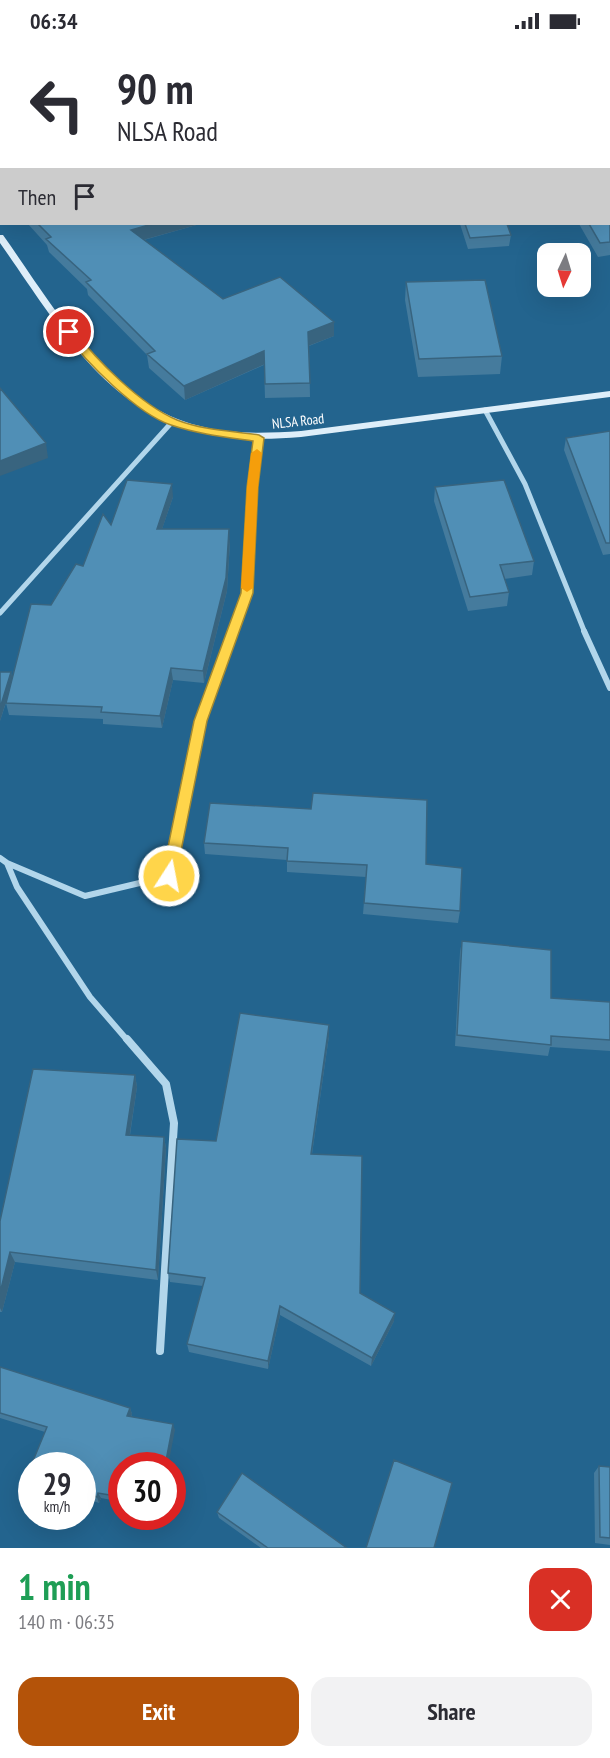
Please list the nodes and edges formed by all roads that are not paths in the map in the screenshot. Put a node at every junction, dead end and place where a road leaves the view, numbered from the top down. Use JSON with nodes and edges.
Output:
{"nodes":[{"id":1,"x":0,"y":237,"type":"edge"},
{"id":2,"x":610,"y":394,"type":"edge"},
{"id":3,"x":485,"y":410,"type":"junction"},
{"id":4,"x":172,"y":422,"type":"junction"},
{"id":5,"x":259,"y":438,"type":"junction"},
{"id":6,"x":0,"y":613,"type":"edge"},
{"id":7,"x":610,"y":688,"type":"edge"},
{"id":8,"x":0,"y":858,"type":"edge"},
{"id":9,"x":7,"y":863,"type":"junction"},
{"id":10,"x":160,"y":1351,"type":"dead end"}],
"edges":[{"from":1,"to":4,"type":"main road","name":"NLSA Road"},
{"from":2,"to":3,"type":"main road","name":"NLSA Road"},
{"from":3,"to":5,"type":"main road","name":"NLSA Road"},
{"from":3,"to":7,"type":"street"},
{"from":4,"to":5,"type":"main road","name":"NLSA Road"},
{"from":4,"to":6,"type":"street"},
{"from":5,"to":9,"type":"street"},
{"from":8,"to":9,"type":"street"},
{"from":9,"to":10,"type":"street"}]}
